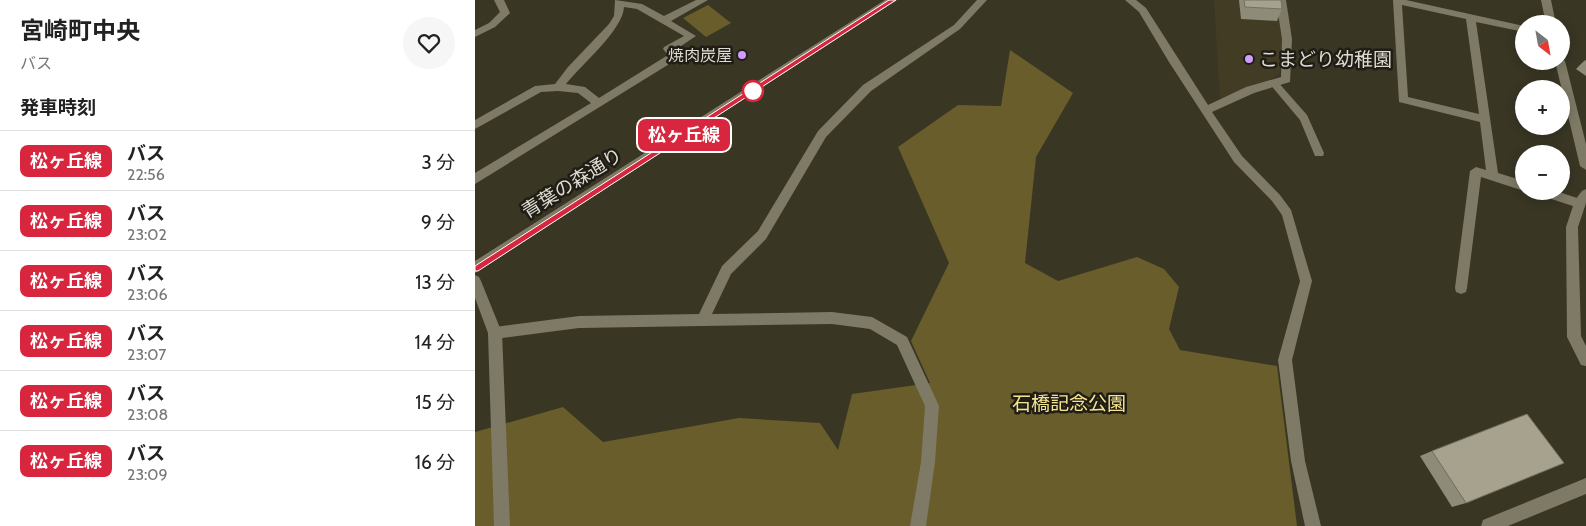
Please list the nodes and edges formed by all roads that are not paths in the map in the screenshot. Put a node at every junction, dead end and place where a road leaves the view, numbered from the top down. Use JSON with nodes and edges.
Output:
{"nodes":[{"id":1,"x":499,"y":0,"type":"edge"},
{"id":2,"x":703,"y":0,"type":"edge"},
{"id":3,"x":892,"y":0,"type":"edge"},
{"id":4,"x":982,"y":0,"type":"edge"},
{"id":5,"x":1130,"y":0,"type":"edge"},
{"id":6,"x":1281,"y":0,"type":"edge"},
{"id":7,"x":1545,"y":0,"type":"edge"},
{"id":8,"x":620,"y":2,"type":"edge"},
{"id":9,"x":1549,"y":15,"type":"edge"},
{"id":10,"x":1471,"y":18,"type":"junction"},
{"id":11,"x":665,"y":20,"type":"junction"},
{"id":12,"x":1515,"y":27,"type":"edge"},
{"id":13,"x":475,"y":34,"type":"edge"},
{"id":14,"x":1562,"y":70,"type":"edge"},
{"id":15,"x":1274,"y":83,"type":"junction"},
{"id":16,"x":559,"y":87,"type":"junction"},
{"id":17,"x":599,"y":103,"type":"junction"},
{"id":18,"x":1206,"y":110,"type":"junction"},
{"id":19,"x":1485,"y":119,"type":"junction"},
{"id":20,"x":475,"y":125,"type":"edge"},
{"id":21,"x":1319,"y":153,"type":"dead end"},
{"id":22,"x":1586,"y":166,"type":"edge"},
{"id":23,"x":1493,"y":177,"type":"junction"},
{"id":24,"x":475,"y":179,"type":"edge"},
{"id":25,"x":1515,"y":183,"type":"edge"},
{"id":26,"x":1570,"y":196,"type":"edge"},
{"id":27,"x":1583,"y":198,"type":"edge"},
{"id":28,"x":475,"y":268,"type":"edge"},
{"id":29,"x":475,"y":281,"type":"edge"},
{"id":30,"x":1461,"y":288,"type":"dead end"},
{"id":31,"x":703,"y":320,"type":"junction"},
{"id":32,"x":495,"y":333,"type":"junction"},
{"id":33,"x":1586,"y":360,"type":"edge"},
{"id":34,"x":1586,"y":486,"type":"edge"},
{"id":35,"x":502,"y":526,"type":"edge"},
{"id":36,"x":918,"y":526,"type":"edge"},
{"id":37,"x":1313,"y":526,"type":"edge"},
{"id":38,"x":1489,"y":526,"type":"edge"}],
"edges":[{"from":1,"to":13,"type":"street"},
{"from":2,"to":11,"type":"street"},
{"from":3,"to":28,"type":"street","name":"青葉の森通り"},
{"from":4,"to":31,"type":"street"},
{"from":5,"to":18,"type":"street"},
{"from":6,"to":15,"type":"street"},
{"from":7,"to":9,"type":"street"},
{"from":8,"to":11,"type":"street"},
{"from":8,"to":16,"type":"street"},
{"from":10,"to":12,"type":"street"},
{"from":10,"to":19,"type":"street"},
{"from":10,"to":19,"type":"street"},
{"from":11,"to":17,"type":"street"},
{"from":14,"to":22,"type":"street"},
{"from":15,"to":18,"type":"street"},
{"from":15,"to":21,"type":"lane"},
{"from":16,"to":17,"type":"street"},
{"from":16,"to":20,"type":"street"},
{"from":17,"to":24,"type":"street"},
{"from":18,"to":37,"type":"street"},
{"from":19,"to":23,"type":"street"},
{"from":23,"to":25,"type":"street"},
{"from":23,"to":30,"type":"street"},
{"from":26,"to":27,"type":"street"},
{"from":27,"to":33,"type":"street"},
{"from":29,"to":32,"type":"street"},
{"from":31,"to":32,"type":"street"},
{"from":31,"to":36,"type":"street"},
{"from":32,"to":35,"type":"street"},
{"from":34,"to":38,"type":"street"}]}
